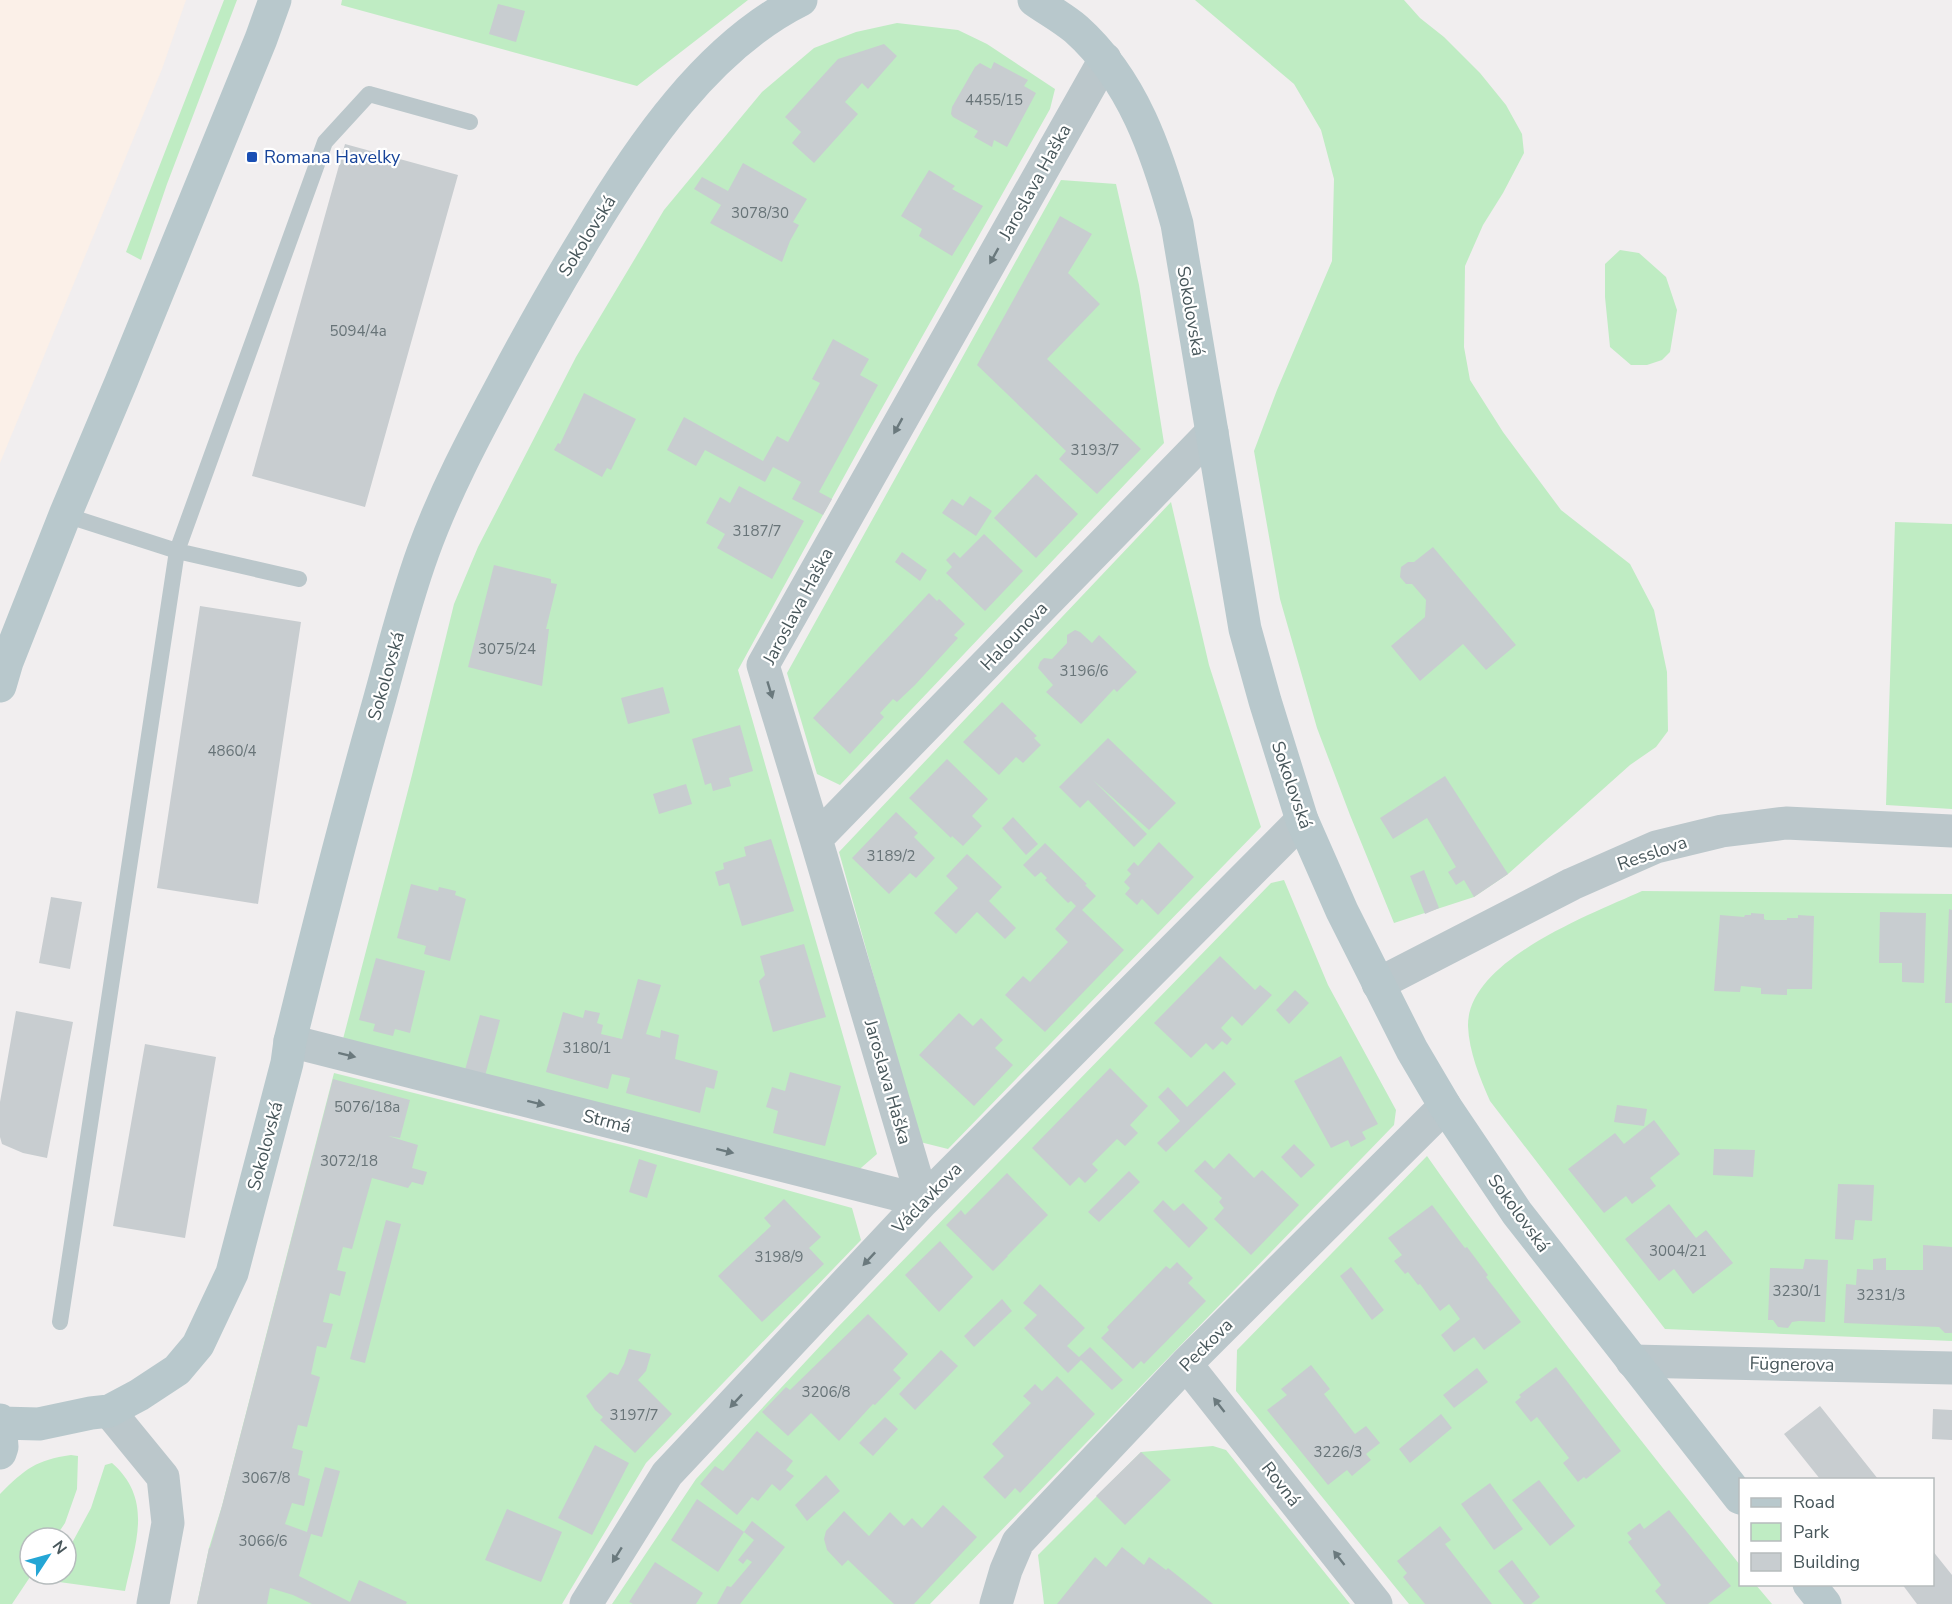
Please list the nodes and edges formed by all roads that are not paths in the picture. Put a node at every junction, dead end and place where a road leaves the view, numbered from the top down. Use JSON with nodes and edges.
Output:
{"nodes":[{"id":1,"x":275,"y":0,"type":"edge"},
{"id":2,"x":801,"y":0,"type":"edge"},
{"id":3,"x":1034,"y":0,"type":"edge"},
{"id":4,"x":1105,"y":59,"type":"junction"},
{"id":5,"x":470,"y":122,"type":"dead end"},
{"id":6,"x":1212,"y":432,"type":"junction"},
{"id":7,"x":65,"y":515,"type":"junction"},
{"id":8,"x":177,"y":551,"type":"junction"},
{"id":9,"x":299,"y":579,"type":"dead end"},
{"id":10,"x":0,"y":687,"type":"edge"},
{"id":11,"x":1302,"y":820,"type":"junction"},
{"id":12,"x":1952,"y":831,"type":"edge"},
{"id":13,"x":816,"y":840,"type":"junction"},
{"id":14,"x":1378,"y":984,"type":"junction"},
{"id":15,"x":290,"y":1041,"type":"junction"},
{"id":16,"x":1444,"y":1106,"type":"junction"},
{"id":17,"x":923,"y":1201,"type":"junction"},
{"id":18,"x":60,"y":1322,"type":"dead end"},
{"id":19,"x":1632,"y":1361,"type":"junction"},
{"id":20,"x":1186,"y":1364,"type":"junction"},
{"id":21,"x":1952,"y":1368,"type":"edge"},
{"id":22,"x":109,"y":1411,"type":"junction"},
{"id":23,"x":0,"y":1432,"type":"edge"},
{"id":24,"x":1739,"y":1497,"type":"edge"},
{"id":25,"x":1811,"y":1586,"type":"edge"},
{"id":26,"x":153,"y":1604,"type":"edge"},
{"id":27,"x":586,"y":1604,"type":"edge"},
{"id":28,"x":996,"y":1604,"type":"edge"},
{"id":29,"x":1376,"y":1604,"type":"edge"},
{"id":30,"x":1825,"y":1604,"type":"edge"}],
"edges":[{"from":1,"to":7,"type":"street"},
{"from":2,"to":15,"type":"street","name":"Sokolovská"},
{"from":3,"to":4,"type":"street","name":"Sokolovská"},
{"from":4,"to":6,"type":"street","name":"Sokolovská"},
{"from":4,"to":13,"type":"street","name":"Jaroslava Haška","one_way":true},
{"from":5,"to":8,"type":"lane"},
{"from":6,"to":11,"type":"street","name":"Sokolovská"},
{"from":6,"to":13,"type":"street","name":"Halounova"},
{"from":7,"to":8,"type":"lane"},
{"from":7,"to":10,"type":"street"},
{"from":8,"to":9,"type":"lane"},
{"from":8,"to":18,"type":"lane"},
{"from":11,"to":14,"type":"street","name":"Sokolovská"},
{"from":11,"to":17,"type":"street","name":"Václavkova"},
{"from":12,"to":14,"type":"street","name":"Resslova"},
{"from":13,"to":17,"type":"street","name":"Jaroslava Haška"},
{"from":14,"to":16,"type":"street","name":"Sokolovská"},
{"from":15,"to":17,"type":"street","name":"Strmá","one_way":true},
{"from":15,"to":22,"type":"street","name":"Sokolovská"},
{"from":16,"to":19,"type":"street","name":"Sokolovská"},
{"from":16,"to":20,"type":"street","name":"Peckova"},
{"from":17,"to":27,"type":"street","name":"Václavkova","one_way":true},
{"from":19,"to":21,"type":"street","name":"Fügnerova"},
{"from":19,"to":24,"type":"street","name":"Sokolovská"},
{"from":20,"to":28,"type":"street","name":"Peckova"},
{"from":29,"to":20,"type":"street","name":"Rovná","one_way":true},
{"from":22,"to":23,"type":"street","name":"Sokolovská"},
{"from":22,"to":26,"type":"street"},
{"from":25,"to":30,"type":"street"}]}
